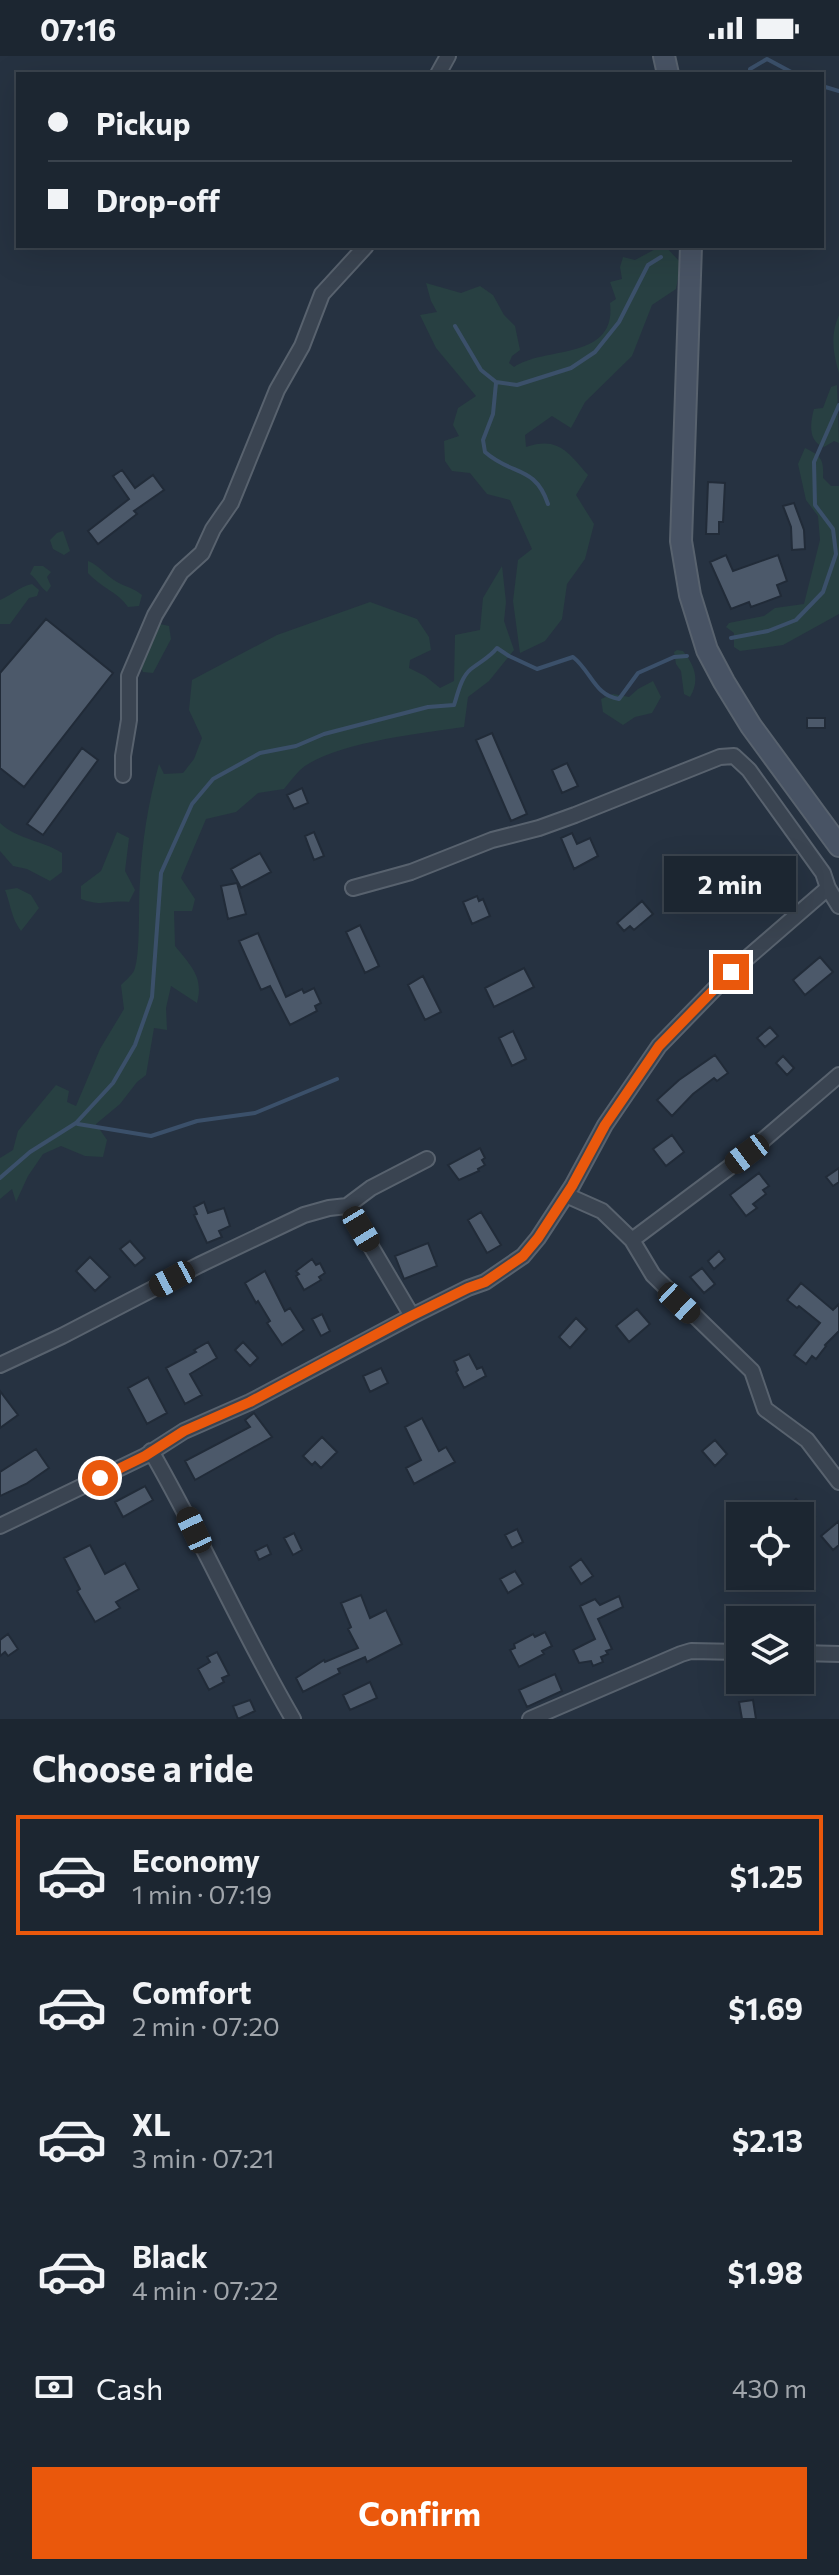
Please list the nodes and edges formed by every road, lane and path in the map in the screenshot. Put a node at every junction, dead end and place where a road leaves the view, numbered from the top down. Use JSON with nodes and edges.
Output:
{"nodes":[{"id":1,"x":364,"y":248,"type":"edge"},
{"id":2,"x":691,"y":248,"type":"edge"},
{"id":3,"x":123,"y":775,"type":"dead end"},
{"id":4,"x":805,"y":802,"type":"junction"},
{"id":5,"x":783,"y":816,"type":"junction"},
{"id":6,"x":839,"y":846,"type":"edge"},
{"id":7,"x":353,"y":888,"type":"dead end"},
{"id":8,"x":828,"y":888,"type":"junction"},
{"id":9,"x":839,"y":906,"type":"edge"},
{"id":10,"x":839,"y":1075,"type":"edge"},
{"id":11,"x":427,"y":1159,"type":"dead end"},
{"id":12,"x":566,"y":1195,"type":"junction"},
{"id":13,"x":347,"y":1206,"type":"junction"},
{"id":14,"x":632,"y":1240,"type":"junction"},
{"id":15,"x":412,"y":1316,"type":"junction"},
{"id":16,"x":0,"y":1365,"type":"edge"},
{"id":17,"x":151,"y":1451,"type":"junction"},
{"id":18,"x":839,"y":1482,"type":"edge"},
{"id":19,"x":0,"y":1526,"type":"edge"},
{"id":20,"x":726,"y":1652,"type":"edge"},
{"id":21,"x":814,"y":1653,"type":"edge"},
{"id":22,"x":839,"y":1654,"type":"edge"},
{"id":23,"x":293,"y":1719,"type":"edge"},
{"id":24,"x":530,"y":1719,"type":"edge"}],
"edges":[{"from":1,"to":3,"type":"street"},
{"from":2,"to":4,"type":"main road"},
{"from":4,"to":5,"type":"street"},
{"from":4,"to":6,"type":"main road"},
{"from":5,"to":7,"type":"street"},
{"from":5,"to":8,"type":"street"},
{"from":8,"to":9,"type":"street"},
{"from":8,"to":12,"type":"street"},
{"from":10,"to":14,"type":"street"},
{"from":11,"to":13,"type":"street"},
{"from":12,"to":14,"type":"street"},
{"from":12,"to":15,"type":"street"},
{"from":13,"to":15,"type":"street"},
{"from":13,"to":16,"type":"street"},
{"from":14,"to":18,"type":"street"},
{"from":15,"to":17,"type":"street"},
{"from":17,"to":19,"type":"street"},
{"from":17,"to":23,"type":"street"},
{"from":20,"to":24,"type":"street"},
{"from":21,"to":22,"type":"street"}]}
